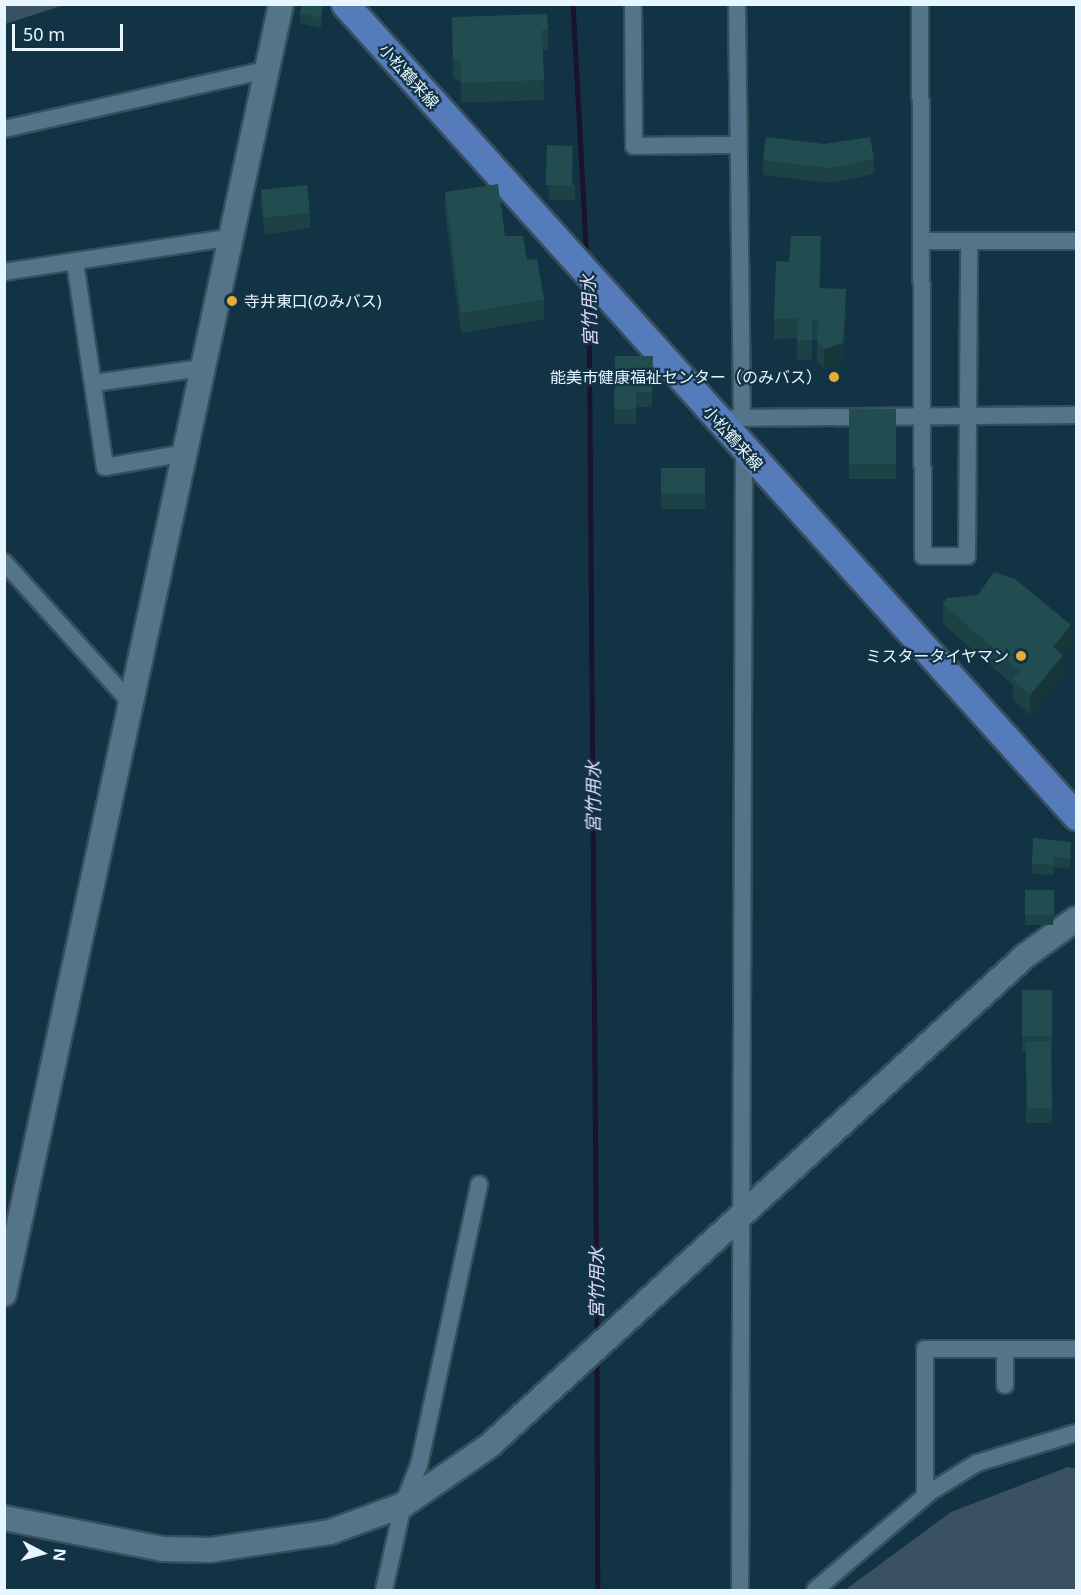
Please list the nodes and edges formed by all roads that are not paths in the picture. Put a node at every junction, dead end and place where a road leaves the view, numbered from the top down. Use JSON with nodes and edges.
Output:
{"nodes":[{"id":1,"x":281,"y":4,"type":"edge"},
{"id":2,"x":345,"y":4,"type":"edge"},
{"id":3,"x":633,"y":4,"type":"edge"},
{"id":4,"x":737,"y":4,"type":"edge"},
{"id":5,"x":920,"y":4,"type":"edge"},
{"id":6,"x":266,"y":70,"type":"junction"},
{"id":7,"x":4,"y":129,"type":"edge"},
{"id":8,"x":737,"y":145,"type":"junction"},
{"id":9,"x":232,"y":237,"type":"junction"},
{"id":10,"x":921,"y":241,"type":"junction"},
{"id":11,"x":969,"y":241,"type":"junction"},
{"id":12,"x":1077,"y":241,"type":"edge"},
{"id":13,"x":75,"y":262,"type":"junction"},
{"id":14,"x":4,"y":272,"type":"edge"},
{"id":15,"x":202,"y":369,"type":"junction"},
{"id":16,"x":94,"y":384,"type":"junction"},
{"id":17,"x":969,"y":413,"type":"junction"},
{"id":18,"x":924,"y":414,"type":"junction"},
{"id":19,"x":1077,"y":415,"type":"edge"},
{"id":20,"x":731,"y":419,"type":"junction"},
{"id":21,"x":744,"y":451,"type":"junction"},
{"id":22,"x":185,"y":453,"type":"junction"},
{"id":23,"x":4,"y":561,"type":"edge"},
{"id":24,"x":132,"y":704,"type":"junction"},
{"id":25,"x":1077,"y":816,"type":"edge"},
{"id":26,"x":1077,"y":919,"type":"edge"},
{"id":27,"x":479,"y":1184,"type":"dead end"},
{"id":28,"x":741,"y":1216,"type":"junction"},
{"id":29,"x":4,"y":1294,"type":"edge"},
{"id":30,"x":1005,"y":1349,"type":"junction"},
{"id":31,"x":1077,"y":1349,"type":"edge"},
{"id":32,"x":1005,"y":1385,"type":"dead end"},
{"id":33,"x":1077,"y":1433,"type":"edge"},
{"id":34,"x":925,"y":1496,"type":"junction"},
{"id":35,"x":403,"y":1505,"type":"junction"},
{"id":36,"x":4,"y":1518,"type":"edge"},
{"id":37,"x":384,"y":1590,"type":"edge"},
{"id":38,"x":740,"y":1590,"type":"edge"},
{"id":39,"x":815,"y":1590,"type":"edge"}],
"edges":[{"from":1,"to":6,"type":"main road"},
{"from":2,"to":20,"type":"main road","name":"小松鶴来線"},
{"from":3,"to":8,"type":"street"},
{"from":4,"to":8,"type":"street"},
{"from":5,"to":10,"type":"street"},
{"from":6,"to":7,"type":"street"},
{"from":6,"to":9,"type":"main road"},
{"from":8,"to":20,"type":"street"},
{"from":9,"to":13,"type":"street"},
{"from":9,"to":15,"type":"main road"},
{"from":10,"to":11,"type":"street"},
{"from":10,"to":18,"type":"street"},
{"from":11,"to":12,"type":"street"},
{"from":11,"to":17,"type":"street"},
{"from":13,"to":14,"type":"street"},
{"from":13,"to":16,"type":"street"},
{"from":15,"to":16,"type":"street"},
{"from":15,"to":22,"type":"main road"},
{"from":16,"to":22,"type":"street"},
{"from":17,"to":18,"type":"street"},
{"from":17,"to":18,"type":"street"},
{"from":17,"to":19,"type":"street"},
{"from":18,"to":20,"type":"street"},
{"from":20,"to":21,"type":"main road","name":"小松鶴来線"},
{"from":21,"to":25,"type":"main road","name":"小松鶴来線"},
{"from":21,"to":28,"type":"street"},
{"from":22,"to":24,"type":"main road"},
{"from":23,"to":24,"type":"street"},
{"from":24,"to":29,"type":"main road"},
{"from":26,"to":28,"type":"main road"},
{"from":27,"to":35,"type":"street"},
{"from":28,"to":35,"type":"main road"},
{"from":28,"to":38,"type":"street"},
{"from":30,"to":31,"type":"street"},
{"from":30,"to":32,"type":"street"},
{"from":30,"to":34,"type":"street"},
{"from":33,"to":34,"type":"street"},
{"from":34,"to":39,"type":"street"},
{"from":35,"to":36,"type":"main road"},
{"from":35,"to":37,"type":"street"}]}
